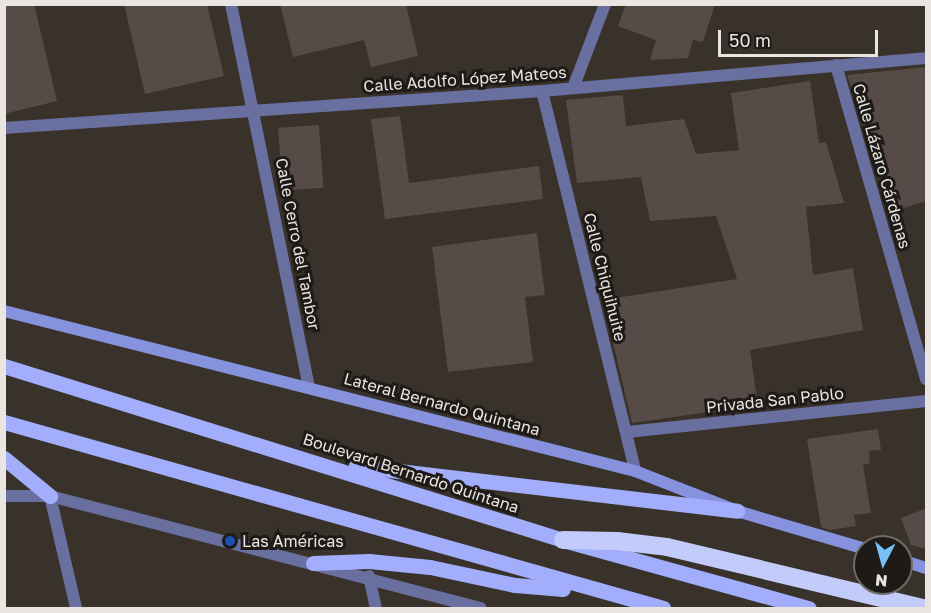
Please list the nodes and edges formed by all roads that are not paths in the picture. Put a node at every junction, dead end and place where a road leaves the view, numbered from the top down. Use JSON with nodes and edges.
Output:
{"nodes":[{"id":1,"x":231,"y":4,"type":"edge"},
{"id":2,"x":604,"y":4,"type":"edge"},
{"id":3,"x":927,"y":58,"type":"edge"},
{"id":4,"x":836,"y":65,"type":"junction"},
{"id":5,"x":573,"y":88,"type":"junction"},
{"id":6,"x":542,"y":91,"type":"junction"},
{"id":7,"x":255,"y":109,"type":"junction"},
{"id":8,"x":4,"y":128,"type":"edge"},
{"id":9,"x":4,"y":311,"type":"edge"},
{"id":10,"x":4,"y":366,"type":"edge"},
{"id":11,"x":927,"y":379,"type":"edge"},
{"id":12,"x":309,"y":386,"type":"junction"},
{"id":13,"x":927,"y":401,"type":"edge"},
{"id":14,"x":4,"y":422,"type":"edge"},
{"id":15,"x":627,"y":432,"type":"junction"},
{"id":16,"x":4,"y":458,"type":"edge"},
{"id":17,"x":323,"y":463,"type":"junction"},
{"id":18,"x":635,"y":471,"type":"junction"},
{"id":19,"x":4,"y":496,"type":"edge"},
{"id":20,"x":50,"y":496,"type":"junction"},
{"id":21,"x":737,"y":511,"type":"junction"},
{"id":22,"x":563,"y":540,"type":"junction"},
{"id":23,"x":853,"y":545,"type":"edge"},
{"id":24,"x":313,"y":563,"type":"junction"},
{"id":25,"x":369,"y":576,"type":"junction"},
{"id":26,"x":600,"y":592,"type":"junction"},
{"id":27,"x":76,"y":609,"type":"edge"},
{"id":28,"x":376,"y":609,"type":"edge"},
{"id":29,"x":481,"y":609,"type":"edge"},
{"id":30,"x":663,"y":609,"type":"edge"},
{"id":31,"x":808,"y":609,"type":"edge"},
{"id":32,"x":924,"y":609,"type":"edge"}],
"edges":[{"from":1,"to":7,"type":"street","name":"Calle Cerro del Tambor"},
{"from":2,"to":5,"type":"street"},
{"from":3,"to":4,"type":"street","name":"Calle Adolfo López Mateos"},
{"from":4,"to":5,"type":"street","name":"Calle Adolfo López Mateos"},
{"from":4,"to":11,"type":"street","name":"Calle Lázaro Cárdenas"},
{"from":5,"to":6,"type":"street","name":"Calle Adolfo López Mateos"},
{"from":6,"to":7,"type":"street","name":"Calle Adolfo López Mateos"},
{"from":6,"to":15,"type":"street","name":"Calle Chiquihuite"},
{"from":7,"to":8,"type":"street","name":"Calle Adolfo López Mateos"},
{"from":7,"to":12,"type":"street","name":"Calle Cerro del Tambor"},
{"from":9,"to":12,"type":"street","name":"Lateral Bernardo Quintana"},
{"from":10,"to":17,"type":"main road","name":"Boulevard Bernardo Quintana"},
{"from":12,"to":18,"type":"street","name":"Lateral Bernardo Quintana"},
{"from":13,"to":15,"type":"street","name":"Privada San Pablo"},
{"from":14,"to":26,"type":"main road"},
{"from":15,"to":18,"type":"street","name":"Calle Chiquihuite"},
{"from":16,"to":20,"type":"main road"},
{"from":17,"to":21,"type":"main road"},
{"from":17,"to":22,"type":"main road","name":"Boulevard Bernardo Quintana"},
{"from":18,"to":21,"type":"street","name":"Lateral Bernardo Quintana"},
{"from":19,"to":20,"type":"street"},
{"from":20,"to":24,"type":"street"},
{"from":20,"to":27,"type":"street"},
{"from":21,"to":23,"type":"street","name":"Lateral Bernardo Quintana"},
{"from":22,"to":31,"type":"main road","name":"Boulevard Bernardo Quintana"},
{"from":22,"to":32,"type":"highway"},
{"from":24,"to":25,"type":"street"},
{"from":24,"to":26,"type":"main road"},
{"from":25,"to":28,"type":"street"},
{"from":25,"to":29,"type":"street"},
{"from":26,"to":30,"type":"main road"}]}
